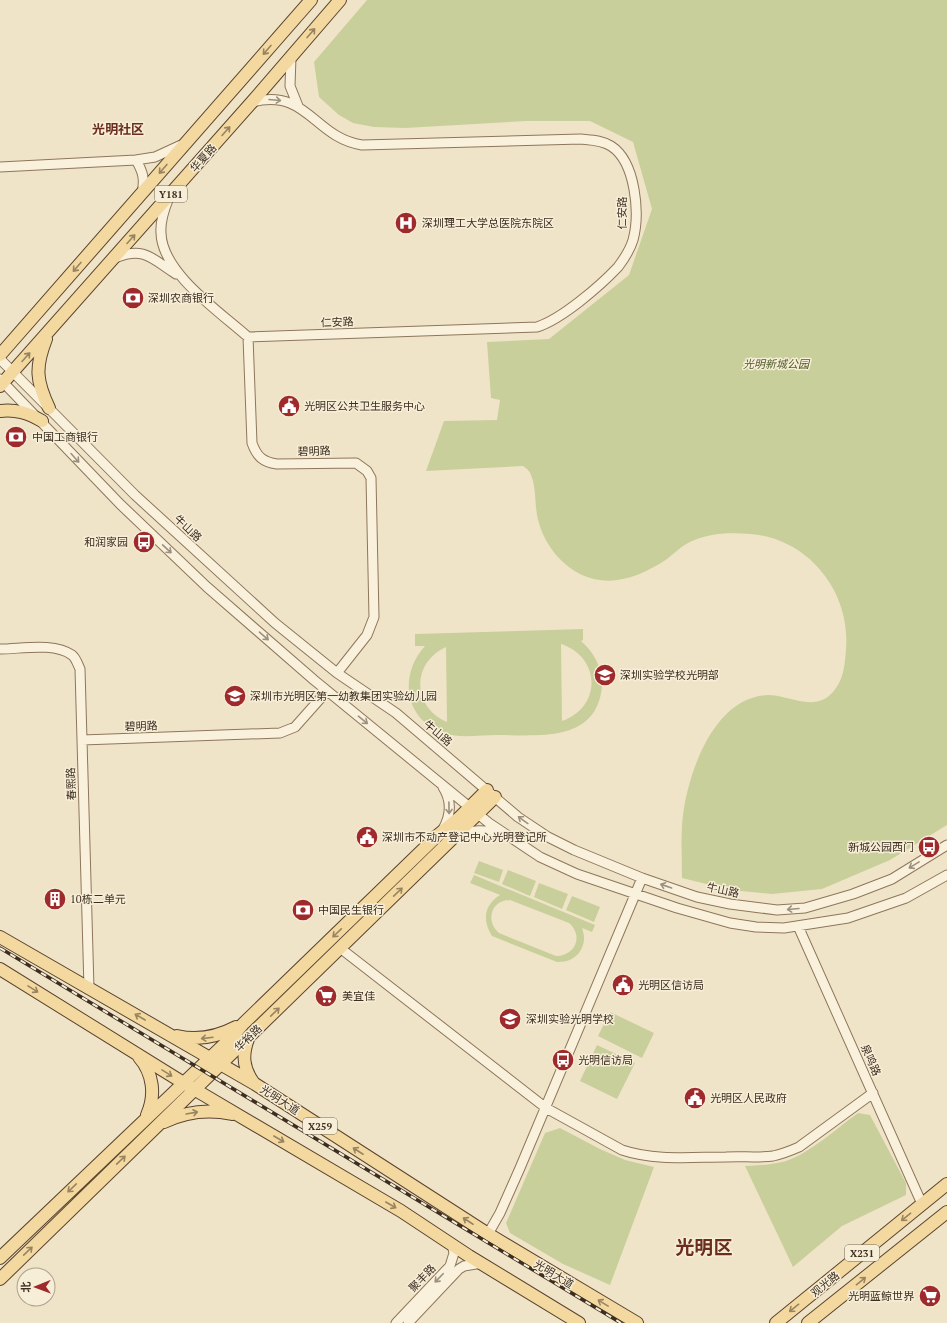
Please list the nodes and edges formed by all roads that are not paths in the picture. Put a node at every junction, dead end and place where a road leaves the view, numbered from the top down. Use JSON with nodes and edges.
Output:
{"nodes":[{"id":1,"x":311,"y":0,"type":"edge"},
{"id":2,"x":340,"y":0,"type":"edge"},
{"id":3,"x":291,"y":57,"type":"junction"},
{"id":4,"x":252,"y":102,"type":"junction"},
{"id":5,"x":298,"y":106,"type":"junction"},
{"id":6,"x":186,"y":143,"type":"junction"},
{"id":7,"x":136,"y":160,"type":"junction"},
{"id":8,"x":0,"y":168,"type":"edge"},
{"id":9,"x":142,"y":194,"type":"junction"},
{"id":10,"x":169,"y":196,"type":"junction"},
{"id":11,"x":113,"y":259,"type":"junction"},
{"id":12,"x":181,"y":277,"type":"junction"},
{"id":13,"x":48,"y":332,"type":"junction"},
{"id":14,"x":248,"y":338,"type":"junction"},
{"id":15,"x":0,"y":356,"type":"edge"},
{"id":16,"x":0,"y":359,"type":"edge"},
{"id":17,"x":13,"y":371,"type":"junction"},
{"id":18,"x":1,"y":382,"type":"edge"},
{"id":19,"x":49,"y":408,"type":"junction"},
{"id":20,"x":0,"y":411,"type":"edge"},
{"id":21,"x":42,"y":421,"type":"junction"},
{"id":22,"x":0,"y":649,"type":"edge"},
{"id":23,"x":337,"y":673,"type":"junction"},
{"id":24,"x":327,"y":690,"type":"junction"},
{"id":25,"x":82,"y":740,"type":"junction"},
{"id":26,"x":437,"y":780,"type":"junction"},
{"id":27,"x":491,"y":794,"type":"junction"},
{"id":28,"x":474,"y":811,"type":"junction"},
{"id":29,"x":437,"y":836,"type":"junction"},
{"id":30,"x":512,"y":840,"type":"junction"},
{"id":31,"x":446,"y":845,"type":"junction"},
{"id":32,"x":947,"y":845,"type":"edge"},
{"id":33,"x":947,"y":875,"type":"edge"},
{"id":34,"x":642,"y":878,"type":"junction"},
{"id":35,"x":635,"y":894,"type":"junction"},
{"id":36,"x":798,"y":926,"type":"junction"},
{"id":37,"x":0,"y":937,"type":"edge"},
{"id":38,"x":340,"y":948,"type":"junction"},
{"id":39,"x":0,"y":968,"type":"edge"},
{"id":40,"x":89,"y":988,"type":"junction"},
{"id":41,"x":243,"y":1024,"type":"junction"},
{"id":42,"x":166,"y":1032,"type":"junction"},
{"id":43,"x":249,"y":1037,"type":"junction"},
{"id":44,"x":132,"y":1051,"type":"junction"},
{"id":45,"x":209,"y":1058,"type":"junction"},
{"id":46,"x":221,"y":1064,"type":"junction"},
{"id":47,"x":182,"y":1082,"type":"junction"},
{"id":48,"x":255,"y":1084,"type":"junction"},
{"id":49,"x":194,"y":1089,"type":"junction"},
{"id":50,"x":873,"y":1094,"type":"junction"},
{"id":51,"x":546,"y":1108,"type":"junction"},
{"id":52,"x":238,"y":1115,"type":"junction"},
{"id":53,"x":145,"y":1118,"type":"junction"},
{"id":54,"x":156,"y":1126,"type":"junction"},
{"id":55,"x":947,"y":1184,"type":"edge"},
{"id":56,"x":922,"y":1204,"type":"junction"},
{"id":57,"x":947,"y":1212,"type":"edge"},
{"id":58,"x":488,"y":1234,"type":"junction"},
{"id":59,"x":452,"y":1244,"type":"junction"},
{"id":60,"x":0,"y":1258,"type":"edge"},
{"id":61,"x":482,"y":1263,"type":"junction"},
{"id":62,"x":0,"y":1279,"type":"edge"},
{"id":63,"x":396,"y":1323,"type":"edge"},
{"id":64,"x":408,"y":1323,"type":"edge"},
{"id":65,"x":579,"y":1323,"type":"edge"},
{"id":66,"x":636,"y":1323,"type":"edge"},
{"id":67,"x":776,"y":1323,"type":"edge"},
{"id":68,"x":808,"y":1323,"type":"edge"}],
"edges":[{"from":1,"to":6,"type":"main road","name":"华夏路","number":"Y181","one_way":true},
{"from":3,"to":2,"type":"main road","name":"华夏路","number":"Y181","one_way":true},
{"from":3,"to":4,"type":"main road","name":"华夏路","number":"Y181"},
{"from":3,"to":5,"type":"street","name":"仁安路"},
{"from":4,"to":5,"type":"street","name":"仁安路","one_way":true},
{"from":10,"to":4,"type":"main road","name":"华夏路","number":"Y181","one_way":true},
{"from":5,"to":14,"type":"street","name":"仁安路"},
{"from":6,"to":7,"type":"street"},
{"from":6,"to":9,"type":"main road","name":"华夏路","number":"Y181","one_way":true},
{"from":7,"to":8,"type":"street"},
{"from":7,"to":9,"type":"street"},
{"from":9,"to":15,"type":"main road","name":"华夏路","number":"Y181","one_way":true},
{"from":11,"to":10,"type":"main road","name":"华夏路","number":"Y181","one_way":true},
{"from":10,"to":12,"type":"street"},
{"from":11,"to":12,"type":"street"},
{"from":11,"to":13,"type":"main road","name":"华夏路","number":"Y181"},
{"from":12,"to":14,"type":"street"},
{"from":17,"to":13,"type":"main road","name":"华夏路","number":"Y181","one_way":true},
{"from":13,"to":19,"type":"main road"},
{"from":14,"to":23,"type":"street","name":"碧明路"},
{"from":16,"to":17,"type":"street","name":"牛山路"},
{"from":17,"to":18,"type":"main road","name":"华夏路","number":"Y181"},
{"from":17,"to":19,"type":"street","name":"牛山路"},
{"from":18,"to":21,"type":"street"},
{"from":19,"to":23,"type":"street","name":"牛山路"},
{"from":20,"to":21,"type":"main road"},
{"from":21,"to":24,"type":"street","one_way":true},
{"from":22,"to":25,"type":"street","name":"春熙路"},
{"from":23,"to":27,"type":"street","name":"牛山路"},
{"from":24,"to":25,"type":"street","name":"碧明路"},
{"from":24,"to":26,"type":"street","one_way":true},
{"from":25,"to":40,"type":"street","name":"春熙路"},
{"from":26,"to":28,"type":"street"},
{"from":26,"to":29,"type":"street","one_way":true},
{"from":27,"to":28,"type":"main road","name":"华裕路"},
{"from":34,"to":27,"type":"street","name":"牛山路","one_way":true},
{"from":28,"to":29,"type":"main road","name":"华裕路"},
{"from":28,"to":30,"type":"street"},
{"from":28,"to":31,"type":"main road","name":"华裕路"},
{"from":29,"to":41,"type":"main road","name":"华裕路","one_way":true},
{"from":30,"to":31,"type":"street"},
{"from":30,"to":35,"type":"street"},
{"from":38,"to":31,"type":"main road","name":"华裕路","one_way":true},
{"from":32,"to":34,"type":"street","name":"牛山路","one_way":true},
{"from":33,"to":36,"type":"street"},
{"from":34,"to":35,"type":"street"},
{"from":35,"to":36,"type":"street"},
{"from":35,"to":51,"type":"street"},
{"from":36,"to":50,"type":"street","name":"泉鸣路"},
{"from":37,"to":40,"type":"main road","name":"光明大道","number":"X259"},
{"from":43,"to":38,"type":"main road","name":"华裕路","one_way":true},
{"from":38,"to":51,"type":"street"},
{"from":39,"to":44,"type":"main road","number":"X259","one_way":true},
{"from":42,"to":40,"type":"main road","name":"光明大道","number":"X259","one_way":true},
{"from":41,"to":42,"type":"main road","one_way":true},
{"from":41,"to":45,"type":"main road","name":"华裕路"},
{"from":42,"to":45,"type":"main road","name":"光明大道","number":"X259"},
{"from":43,"to":46,"type":"main road","name":"华裕路"},
{"from":43,"to":48,"type":"main road"},
{"from":44,"to":47,"type":"main road","number":"X259","one_way":true},
{"from":44,"to":53,"type":"main road"},
{"from":45,"to":46,"type":"main road","name":"光明大道","number":"X259"},
{"from":45,"to":47,"type":"main road","name":"华裕路"},
{"from":46,"to":48,"type":"main road","name":"光明大道","number":"X259"},
{"from":46,"to":49,"type":"main road","name":"华裕路"},
{"from":47,"to":49,"type":"main road","number":"X259"},
{"from":47,"to":53,"type":"main road","name":"华裕路"},
{"from":58,"to":48,"type":"main road","name":"光明大道","number":"X259","one_way":true},
{"from":49,"to":52,"type":"main road","number":"X259"},
{"from":49,"to":54,"type":"main road","name":"华裕路"},
{"from":50,"to":51,"type":"street"},
{"from":50,"to":56,"type":"street","name":"泉鸣路"},
{"from":51,"to":58,"type":"street"},
{"from":54,"to":52,"type":"main road","one_way":true},
{"from":52,"to":59,"type":"main road","number":"X259","one_way":true},
{"from":53,"to":60,"type":"main road","name":"华裕路","one_way":true},
{"from":62,"to":54,"type":"main road","name":"华裕路","one_way":true},
{"from":55,"to":56,"type":"main road","name":"观光路","number":"X231"},
{"from":56,"to":67,"type":"main road","name":"观光路","number":"X231","one_way":true},
{"from":68,"to":57,"type":"main road","name":"观光路","number":"X231","one_way":true},
{"from":66,"to":58,"type":"main road","name":"光明大道","number":"X259","one_way":true},
{"from":59,"to":61,"type":"main road","number":"X259"},
{"from":59,"to":63,"type":"street","name":"聚丰路","one_way":true},
{"from":61,"to":64,"type":"street","name":"聚丰路"},
{"from":61,"to":65,"type":"main road","number":"X259"}]}
